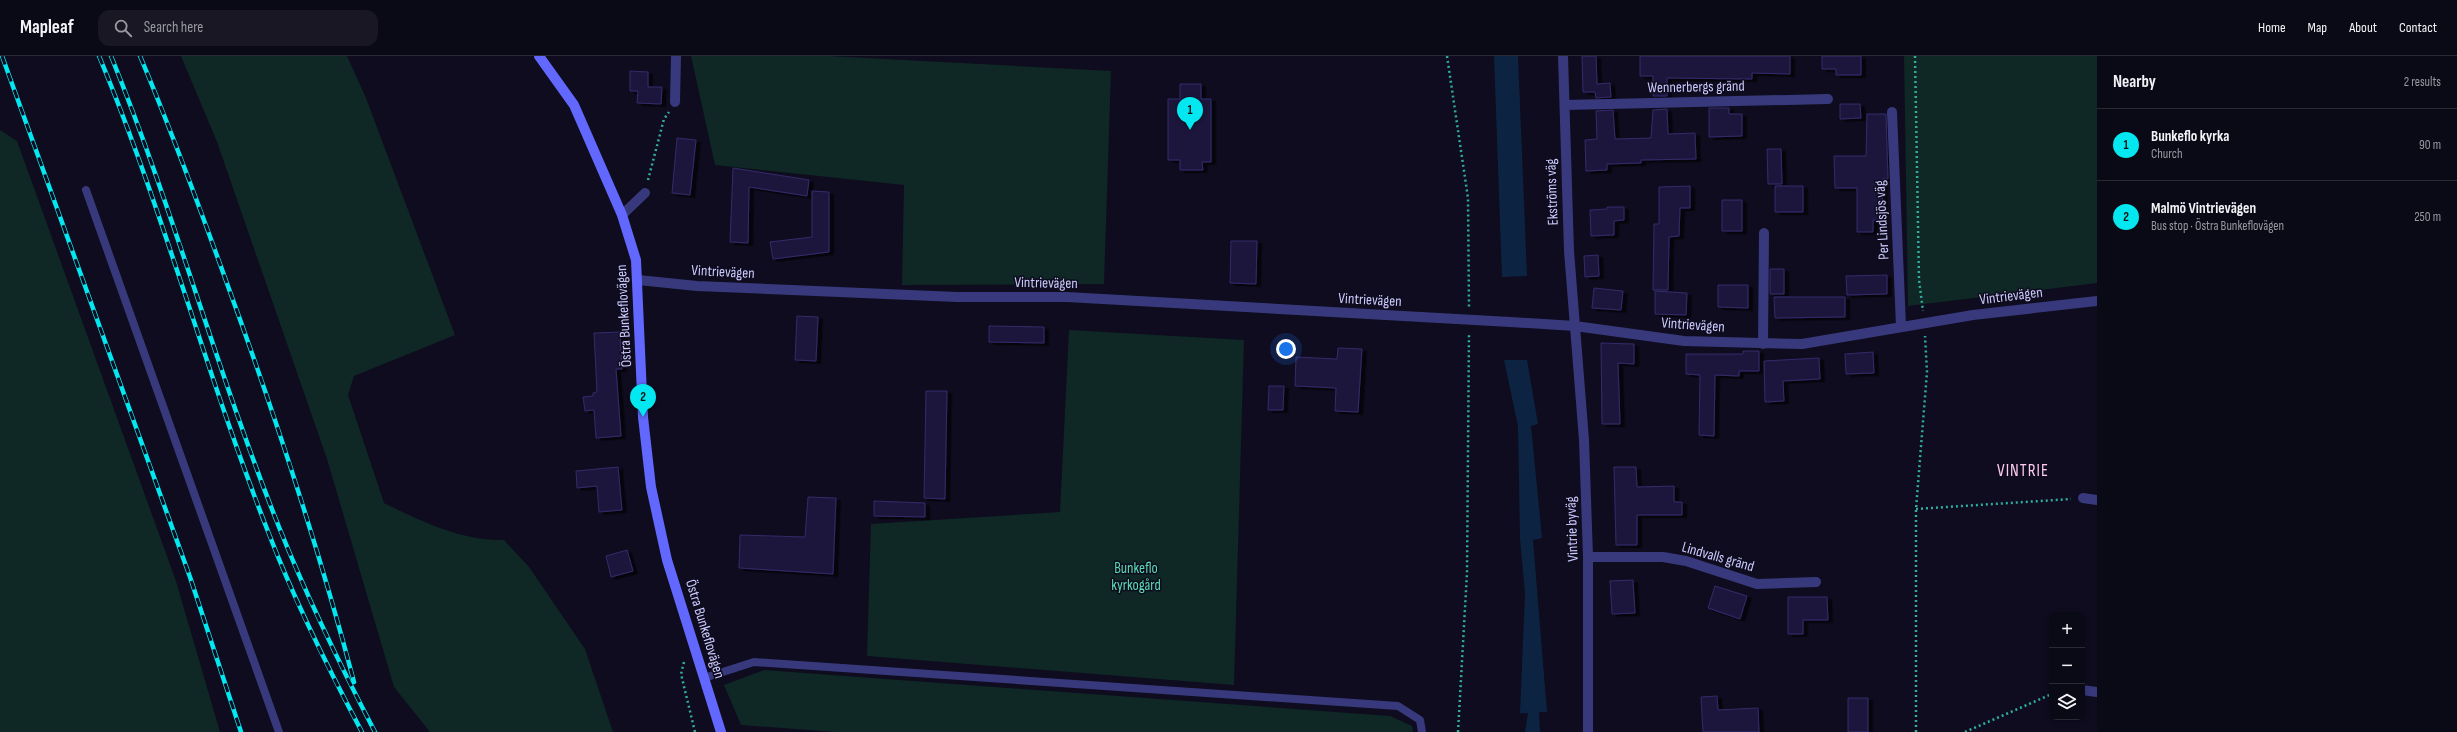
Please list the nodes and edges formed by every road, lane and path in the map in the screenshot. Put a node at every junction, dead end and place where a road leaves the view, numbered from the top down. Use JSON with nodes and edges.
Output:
{"nodes":[{"id":1,"x":538,"y":56,"type":"edge"},
{"id":2,"x":676,"y":56,"type":"edge"},
{"id":3,"x":1447,"y":56,"type":"edge"},
{"id":4,"x":1563,"y":56,"type":"edge"},
{"id":5,"x":1915,"y":56,"type":"edge"},
{"id":6,"x":1828,"y":99,"type":"dead end"},
{"id":7,"x":675,"y":102,"type":"joint"},
{"id":8,"x":1565,"y":105,"type":"junction"},
{"id":9,"x":1892,"y":112,"type":"dead end"},
{"id":10,"x":86,"y":190,"type":"dead end"},
{"id":11,"x":645,"y":193,"type":"joint"},
{"id":12,"x":622,"y":215,"type":"junction"},
{"id":13,"x":1764,"y":234,"type":"dead end"},
{"id":14,"x":638,"y":280,"type":"junction"},
{"id":15,"x":2097,"y":301,"type":"edge"},
{"id":16,"x":1469,"y":320,"type":"junction"},
{"id":17,"x":1925,"y":323,"type":"junction"},
{"id":18,"x":1575,"y":326,"type":"junction"},
{"id":19,"x":1901,"y":326,"type":"junction"},
{"id":20,"x":1763,"y":344,"type":"junction"},
{"id":21,"x":2083,"y":498,"type":"joint"},
{"id":22,"x":2097,"y":500,"type":"edge"},
{"id":23,"x":1916,"y":509,"type":"junction"},
{"id":24,"x":1588,"y":557,"type":"junction"},
{"id":25,"x":1816,"y":582,"type":"dead end"},
{"id":26,"x":696,"y":654,"type":"junction"},
{"id":27,"x":704,"y":678,"type":"junction"},
{"id":28,"x":2085,"y":690,"type":"edge"},
{"id":29,"x":2097,"y":692,"type":"edge"},
{"id":30,"x":2049,"y":695,"type":"edge"},
{"id":31,"x":279,"y":732,"type":"edge"},
{"id":32,"x":695,"y":732,"type":"edge"},
{"id":33,"x":721,"y":732,"type":"edge"},
{"id":34,"x":1422,"y":732,"type":"edge"},
{"id":35,"x":1458,"y":732,"type":"edge"},
{"id":36,"x":1588,"y":732,"type":"edge"},
{"id":37,"x":1916,"y":732,"type":"edge"},
{"id":38,"x":1965,"y":732,"type":"edge"}],
"edges":[{"from":1,"to":12,"type":"street","name":"Östra Bunkeflovägen"},
{"from":2,"to":7,"type":"street"},
{"from":3,"to":16,"type":"path"},
{"from":4,"to":8,"type":"street","name":"Ekströms väg"},
{"from":5,"to":17,"type":"path"},
{"from":6,"to":8,"type":"street","name":"Wennerbergs gränd"},
{"from":7,"to":11,"type":"path"},
{"from":8,"to":18,"type":"street","name":"Ekströms väg"},
{"from":9,"to":19,"type":"street","name":"Per Lindsjös väg"},
{"from":10,"to":31,"type":"lane"},
{"from":11,"to":12,"type":"street"},
{"from":12,"to":14,"type":"street","name":"Östra Bunkeflovägen"},
{"from":13,"to":20,"type":"street"},
{"from":14,"to":16,"type":"street","name":"Vintrievägen"},
{"from":14,"to":26,"type":"street","name":"Östra Bunkeflovägen"},
{"from":15,"to":17,"type":"street","name":"Vintrievägen"},
{"from":16,"to":18,"type":"street","name":"Vintrievägen"},
{"from":16,"to":35,"type":"path"},
{"from":17,"to":19,"type":"street","name":"Vintrievägen"},
{"from":17,"to":23,"type":"path"},
{"from":18,"to":20,"type":"street","name":"Vintrievägen"},
{"from":18,"to":24,"type":"street","name":"Vintrie byväg"},
{"from":19,"to":20,"type":"street","name":"Vintrievägen"},
{"from":21,"to":22,"type":"street"},
{"from":21,"to":23,"type":"path"},
{"from":23,"to":37,"type":"path"},
{"from":24,"to":25,"type":"street","name":"Lindvalls gränd"},
{"from":24,"to":36,"type":"street","name":"Vintrie byväg"},
{"from":26,"to":27,"type":"street","name":"Östra Bunkeflovägen"},
{"from":26,"to":32,"type":"path"},
{"from":27,"to":33,"type":"street","name":"Östra Bunkeflovägen"},
{"from":27,"to":34,"type":"lane"},
{"from":28,"to":29,"type":"street"},
{"from":30,"to":38,"type":"path"}]}
